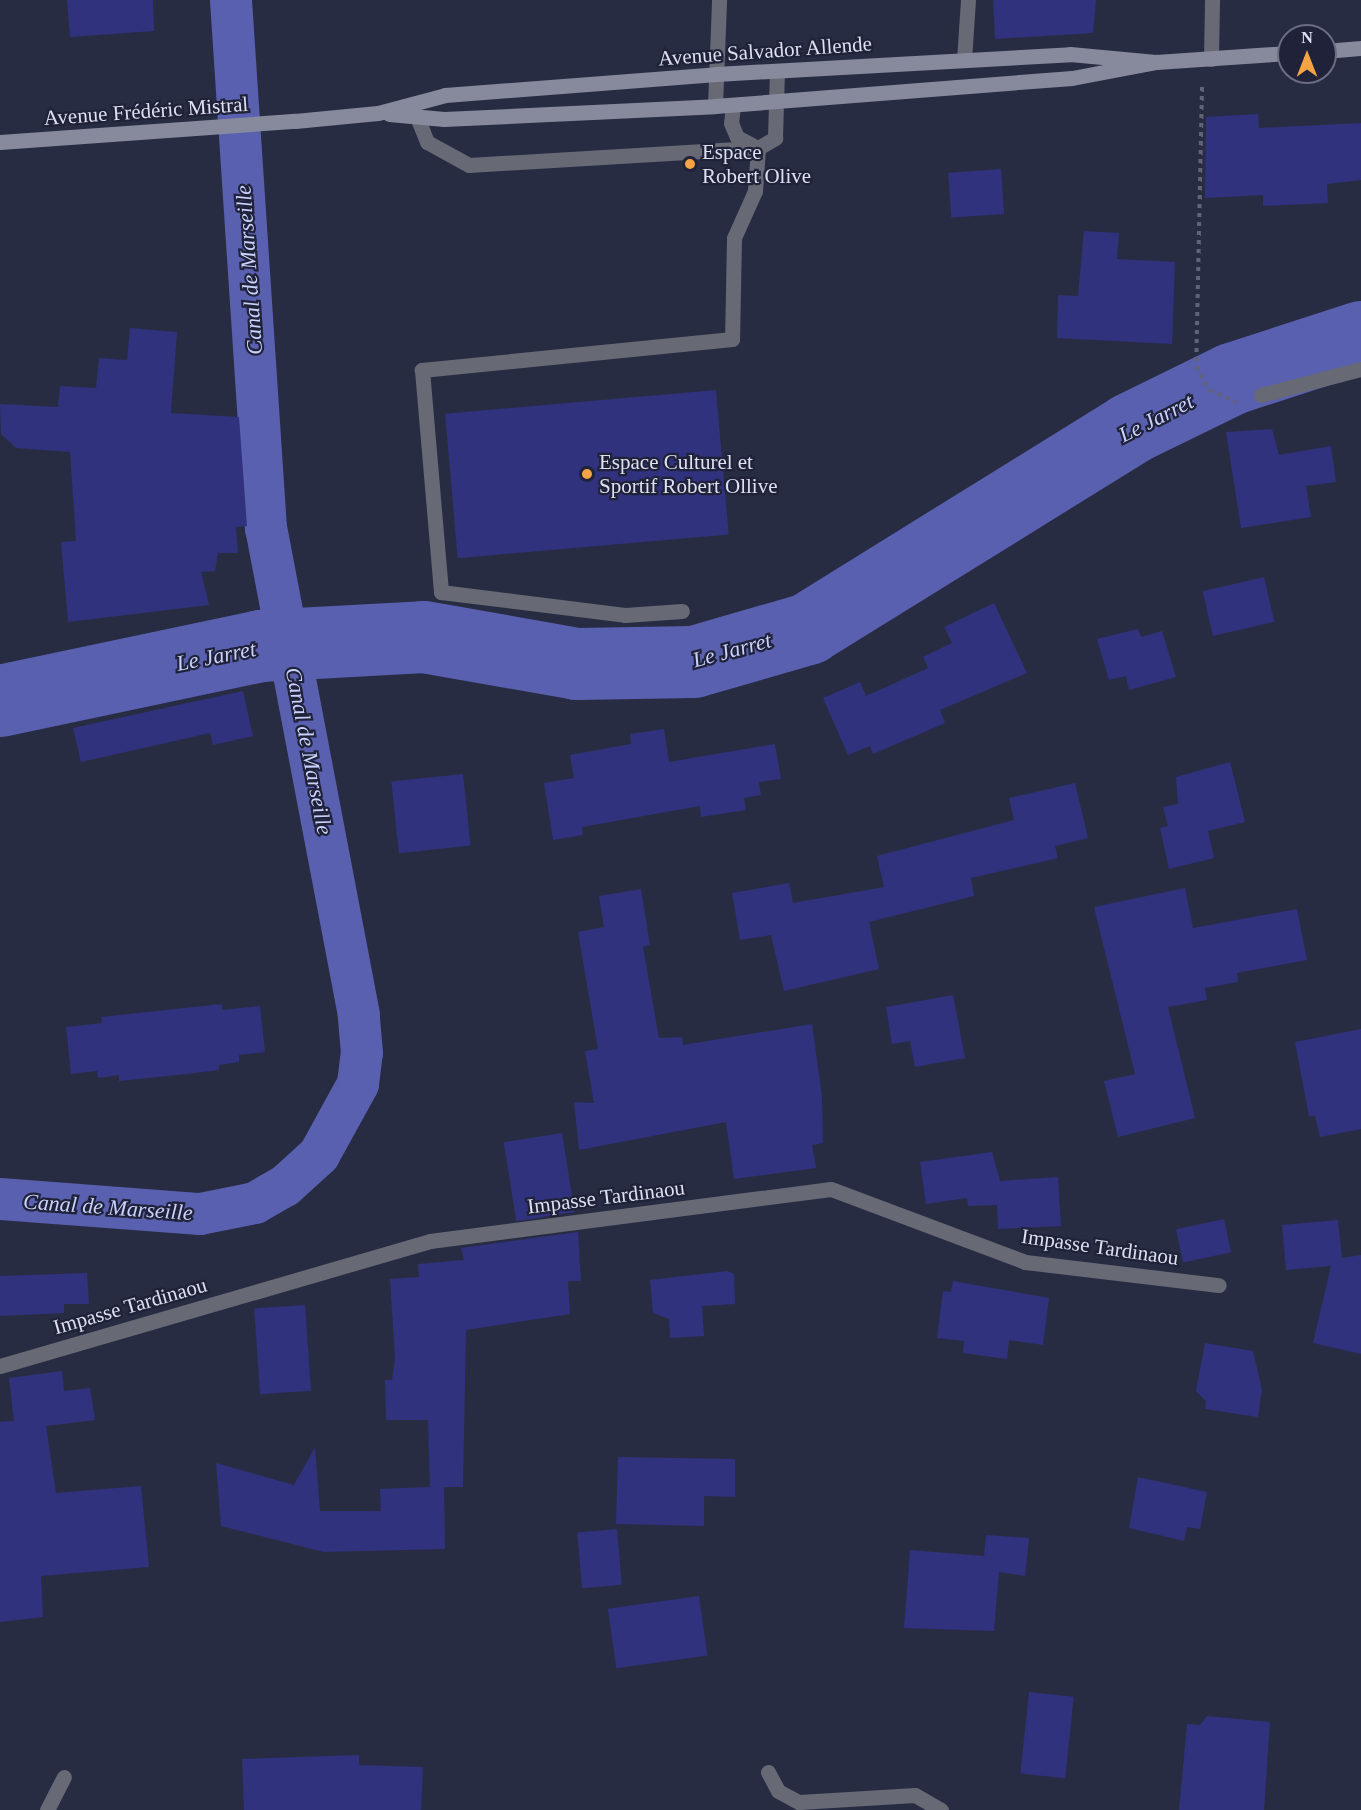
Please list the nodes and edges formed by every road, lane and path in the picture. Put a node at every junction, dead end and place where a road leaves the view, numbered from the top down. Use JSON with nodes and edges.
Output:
{"nodes":[{"id":1,"x":719,"y":0,"type":"edge"},
{"id":2,"x":968,"y":0,"type":"edge"},
{"id":3,"x":1212,"y":0,"type":"edge"},
{"id":4,"x":1361,"y":48,"type":"edge"},
{"id":5,"x":1337,"y":50,"type":"edge"},
{"id":6,"x":1277,"y":54,"type":"edge"},
{"id":7,"x":1206,"y":59,"type":"junction"},
{"id":8,"x":964,"y":60,"type":"junction"},
{"id":9,"x":1156,"y":62,"type":"junction"},
{"id":10,"x":777,"y":71,"type":"junction"},
{"id":11,"x":716,"y":74,"type":"junction"},
{"id":12,"x":778,"y":101,"type":"junction"},
{"id":13,"x":733,"y":105,"type":"junction"},
{"id":14,"x":715,"y":106,"type":"junction"},
{"id":15,"x":378,"y":113,"type":"junction"},
{"id":16,"x":417,"y":117,"type":"junction"},
{"id":17,"x":295,"y":121,"type":"joint"},
{"id":18,"x":0,"y":142,"type":"edge"},
{"id":19,"x":758,"y":148,"type":"junction"},
{"id":20,"x":1361,"y":369,"type":"edge"},
{"id":21,"x":1261,"y":395,"type":"joint"},
{"id":22,"x":682,"y":611,"type":"dead end"},
{"id":23,"x":1219,"y":1285,"type":"dead end"},
{"id":24,"x":0,"y":1366,"type":"edge"},
{"id":25,"x":768,"y":1772,"type":"dead end"},
{"id":26,"x":64,"y":1778,"type":"dead end"},
{"id":27,"x":47,"y":1810,"type":"edge"},
{"id":28,"x":941,"y":1810,"type":"edge"}],
"edges":[{"from":1,"to":11,"type":"street"},
{"from":2,"to":8,"type":"street"},
{"from":3,"to":7,"type":"street"},
{"from":4,"to":5,"type":"main road"},
{"from":6,"to":7,"type":"main road","name":"Avenue Salvador Allende"},
{"from":7,"to":9,"type":"main road","name":"Avenue Salvador Allende"},
{"from":7,"to":21,"type":"path"},
{"from":8,"to":9,"type":"main road","name":"Avenue Salvador Allende"},
{"from":8,"to":10,"type":"main road","name":"Avenue Salvador Allende"},
{"from":9,"to":12,"type":"main road","name":"Avenue Salvador Allende"},
{"from":10,"to":11,"type":"main road","name":"Avenue Salvador Allende"},
{"from":10,"to":12,"type":"street"},
{"from":11,"to":14,"type":"street"},
{"from":11,"to":15,"type":"main road","name":"Avenue Salvador Allende"},
{"from":12,"to":13,"type":"main road","name":"Avenue Salvador Allende"},
{"from":12,"to":19,"type":"street"},
{"from":13,"to":14,"type":"main road","name":"Avenue Salvador Allende"},
{"from":13,"to":19,"type":"street"},
{"from":14,"to":16,"type":"main road","name":"Avenue Salvador Allende"},
{"from":15,"to":16,"type":"main road","name":"Avenue Salvador Allende"},
{"from":15,"to":17,"type":"main road","name":"Avenue Salvador Allende"},
{"from":16,"to":19,"type":"street"},
{"from":17,"to":18,"type":"main road","name":"Avenue Frédéric Mistral"},
{"from":19,"to":22,"type":"street"},
{"from":20,"to":21,"type":"street"},
{"from":23,"to":24,"type":"street","name":"Impasse Tardinaou"},
{"from":25,"to":28,"type":"street"},
{"from":26,"to":27,"type":"street"}]}
